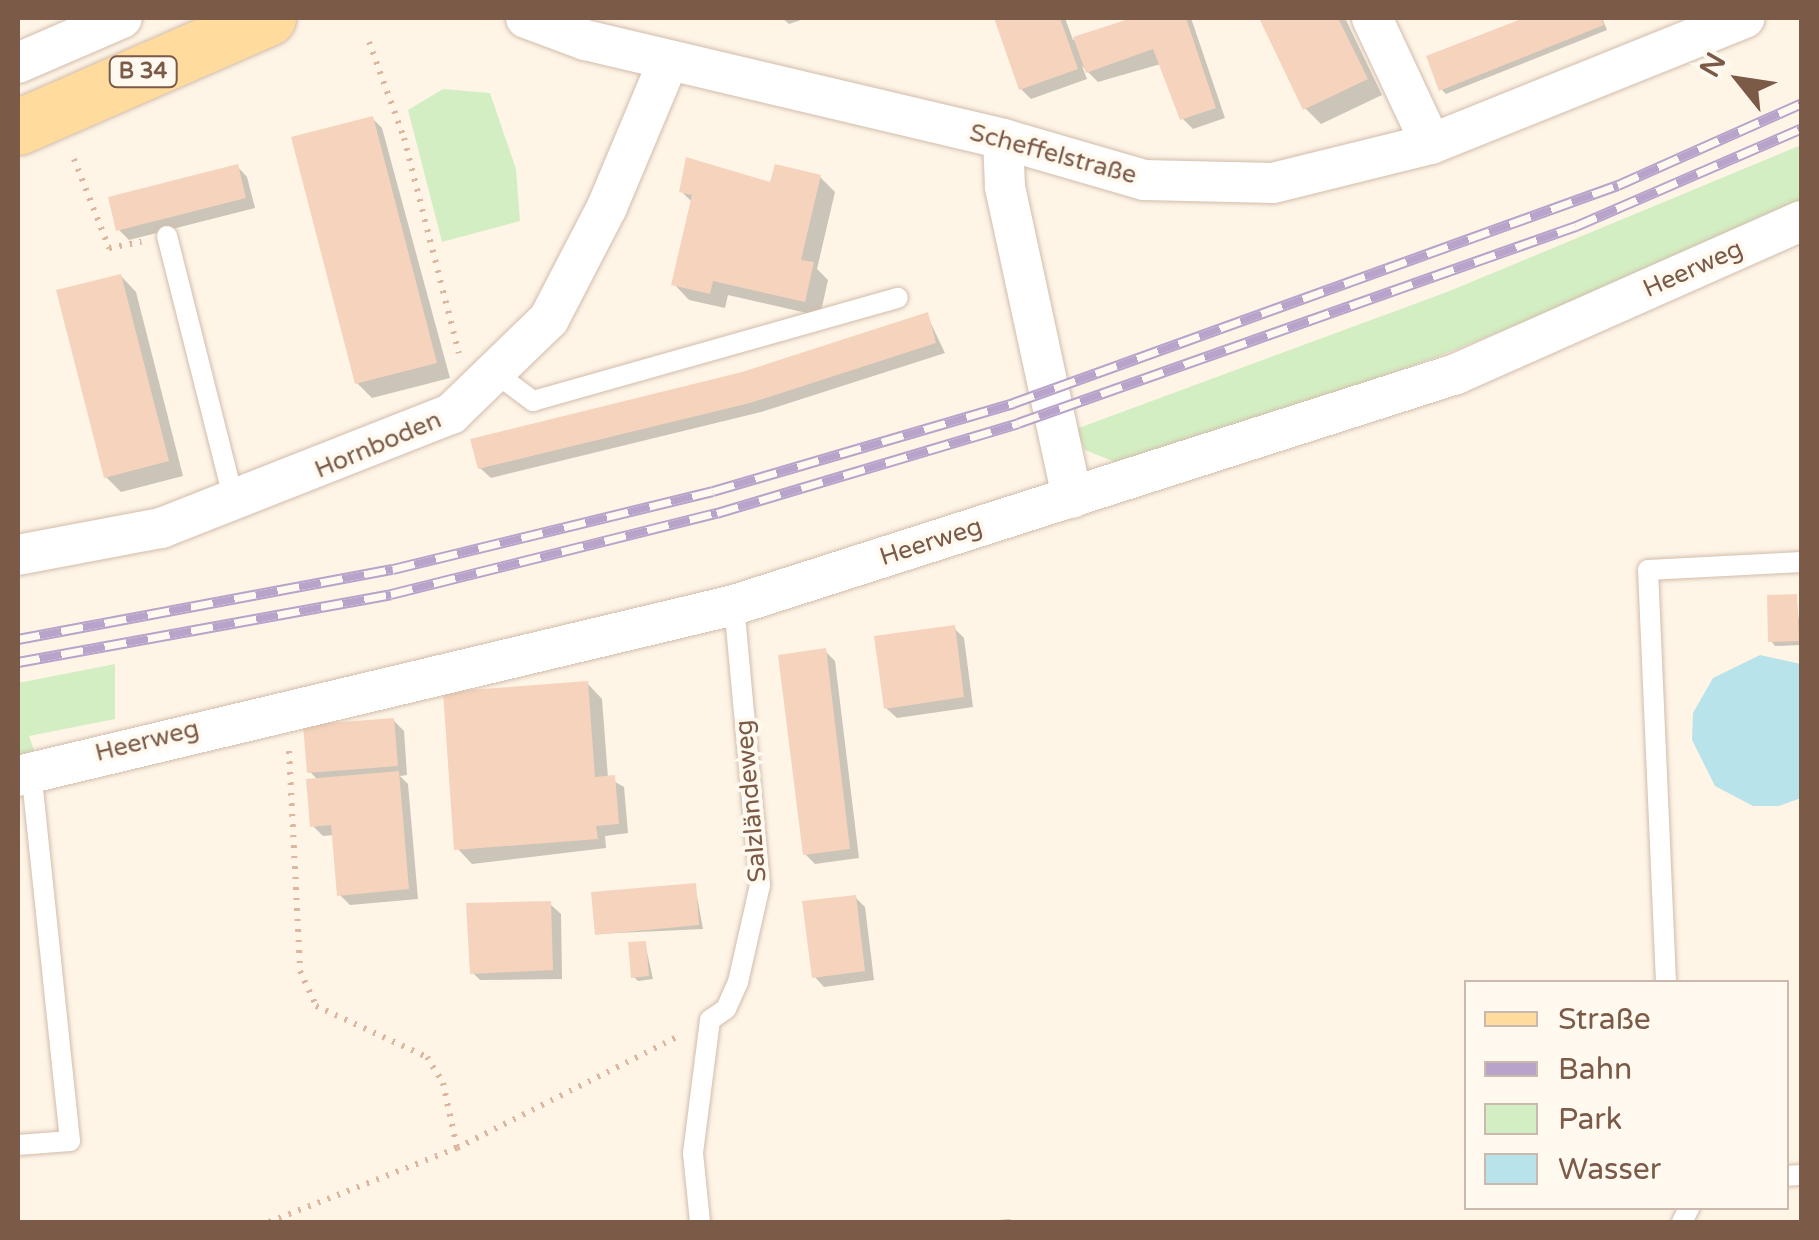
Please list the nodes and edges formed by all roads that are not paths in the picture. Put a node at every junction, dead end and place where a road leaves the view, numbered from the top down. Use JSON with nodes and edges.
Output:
{"nodes":[{"id":1,"x":122,"y":18,"type":"edge"},
{"id":2,"x":268,"y":18,"type":"edge"},
{"id":3,"x":526,"y":18,"type":"edge"},
{"id":4,"x":1372,"y":18,"type":"edge"},
{"id":5,"x":1742,"y":18,"type":"edge"},
{"id":6,"x":668,"y":62,"type":"junction"},
{"id":7,"x":18,"y":63,"type":"edge"},
{"id":8,"x":18,"y":127,"type":"edge"},
{"id":9,"x":1003,"y":139,"type":"junction"},
{"id":10,"x":1431,"y":144,"type":"junction"},
{"id":11,"x":1802,"y":222,"type":"edge"},
{"id":12,"x":167,"y":236,"type":"road end"},
{"id":13,"x":898,"y":298,"type":"dead end"},
{"id":14,"x":486,"y":381,"type":"junction"},
{"id":15,"x":1072,"y":498,"type":"junction"},
{"id":16,"x":234,"y":501,"type":"junction"},
{"id":17,"x":18,"y":555,"type":"edge"},
{"id":18,"x":1802,"y":562,"type":"edge"},
{"id":19,"x":734,"y":604,"type":"junction"},
{"id":20,"x":24,"y":772,"type":"edge"},
{"id":21,"x":1666,"y":980,"type":"edge"},
{"id":22,"x":18,"y":1145,"type":"edge"},
{"id":23,"x":700,"y":1222,"type":"edge"}],
"edges":[{"from":1,"to":7,"type":"street"},
{"from":2,"to":8,"type":"main road","number":"B 34"},
{"from":3,"to":6,"type":"street","name":"Scheffelstraße"},
{"from":4,"to":10,"type":"street"},
{"from":5,"to":10,"type":"street","name":"Scheffelstraße"},
{"from":6,"to":9,"type":"street","name":"Scheffelstraße"},
{"from":6,"to":14,"type":"street","name":"Hornboden"},
{"from":9,"to":10,"type":"street","name":"Scheffelstraße"},
{"from":9,"to":15,"type":"street"},
{"from":11,"to":15,"type":"street","name":"Heerweg"},
{"from":12,"to":16,"type":"lane"},
{"from":13,"to":14,"type":"lane"},
{"from":14,"to":16,"type":"street","name":"Hornboden"},
{"from":15,"to":19,"type":"street","name":"Heerweg"},
{"from":16,"to":17,"type":"street","name":"Hornboden"},
{"from":18,"to":21,"type":"lane"},
{"from":19,"to":20,"type":"street","name":"Heerweg"},
{"from":19,"to":23,"type":"lane","name":"Salzländeweg"},
{"from":20,"to":22,"type":"lane","name":"Heerweg"}]}
